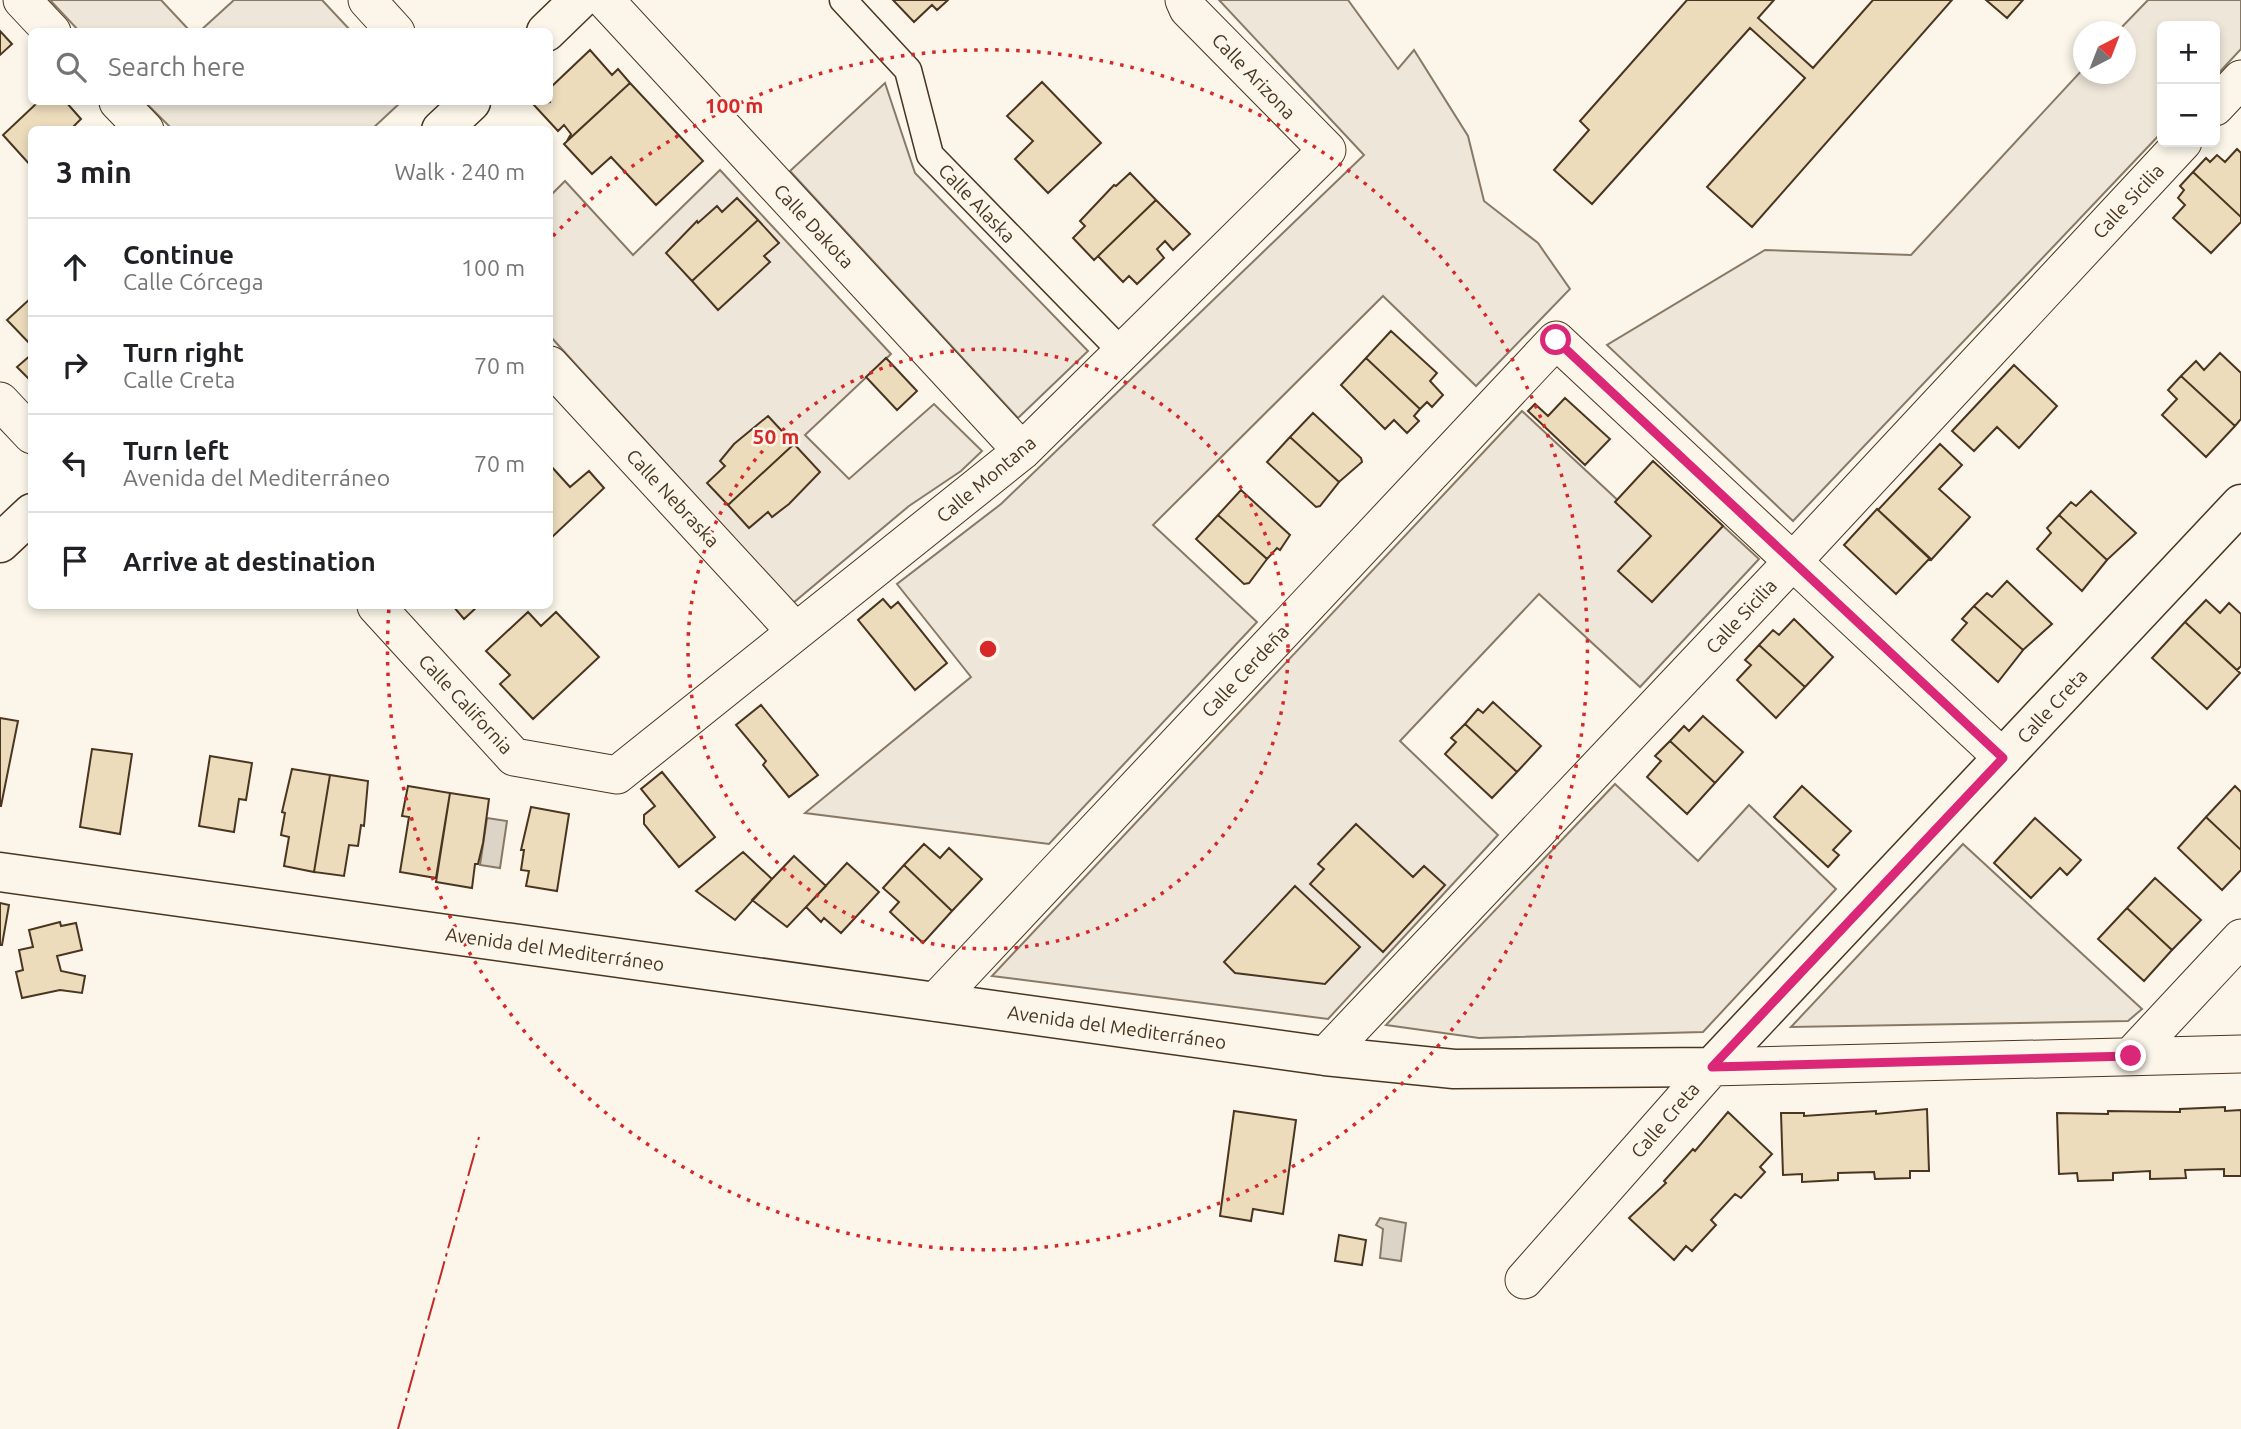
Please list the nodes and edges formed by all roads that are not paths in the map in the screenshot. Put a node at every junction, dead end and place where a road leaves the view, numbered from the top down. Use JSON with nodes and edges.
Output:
{"nodes":[{"id":1,"x":22,"y":0,"type":"edge"},
{"id":2,"x":367,"y":0,"type":"edge"},
{"id":3,"x":579,"y":0,"type":"edge"},
{"id":4,"x":605,"y":0,"type":"edge"},
{"id":5,"x":843,"y":0,"type":"edge"},
{"id":6,"x":1184,"y":0,"type":"edge"},
{"id":7,"x":48,"y":28,"type":"edge"},
{"id":8,"x":392,"y":28,"type":"edge"},
{"id":9,"x":550,"y":28,"type":"edge"},
{"id":10,"x":2241,"y":79,"type":"edge"},
{"id":11,"x":2220,"y":102,"type":"edge"},
{"id":12,"x":121,"y":105,"type":"edge"},
{"id":13,"x":141,"y":126,"type":"edge"},
{"id":14,"x":2178,"y":147,"type":"edge"},
{"id":15,"x":1327,"y":150,"type":"joint"},
{"id":16,"x":1123,"y":353,"type":"junction"},
{"id":17,"x":553,"y":368,"type":"edge"},
{"id":18,"x":0,"y":401,"type":"edge"},
{"id":19,"x":28,"y":431,"type":"edge"},
{"id":20,"x":1022,"y":451,"type":"junction"},
{"id":21,"x":2241,"y":504,"type":"edge"},
{"id":22,"x":28,"y":517,"type":"edge"},
{"id":23,"x":0,"y":542,"type":"edge"},
{"id":24,"x":1793,"y":561,"type":"junction"},
{"id":25,"x":379,"y":609,"type":"edge"},
{"id":26,"x":796,"y":632,"type":"junction"},
{"id":27,"x":2003,"y":758,"type":"junction"},
{"id":28,"x":617,"y":775,"type":"joint"},
{"id":29,"x":0,"y":872,"type":"edge"},
{"id":30,"x":2241,"y":938,"type":"edge"},
{"id":31,"x":935,"y":1002,"type":"junction"},
{"id":32,"x":2241,"y":1054,"type":"edge"},
{"id":33,"x":1325,"y":1056,"type":"junction"},
{"id":34,"x":2131,"y":1056,"type":"junction"},
{"id":35,"x":1712,"y":1067,"type":"junction"},
{"id":36,"x":1524,"y":1280,"type":"dead end"}],
"edges":[{"from":1,"to":7,"type":"street"},
{"from":2,"to":8,"type":"street"},
{"from":3,"to":9,"type":"street"},
{"from":4,"to":20,"type":"street","name":"Calle Dakota"},
{"from":5,"to":16,"type":"street","name":"Calle Alaska"},
{"from":6,"to":15,"type":"street","name":"Calle Arizona"},
{"from":10,"to":11,"type":"street"},
{"from":12,"to":13,"type":"street"},
{"from":14,"to":24,"type":"street","name":"Calle Sicilia"},
{"from":15,"to":16,"type":"street","name":"Calle Montana"},
{"from":16,"to":20,"type":"street","name":"Calle Montana"},
{"from":17,"to":26,"type":"street","name":"Calle Nebraska"},
{"from":18,"to":19,"type":"street"},
{"from":20,"to":26,"type":"street","name":"Calle Montana"},
{"from":21,"to":27,"type":"street","name":"Calle Creta"},
{"from":22,"to":23,"type":"street"},
{"from":24,"to":27,"type":"street"},
{"from":24,"to":31,"type":"street","name":"Calle Cerdeña"},
{"from":24,"to":33,"type":"street","name":"Calle Sicilia"},
{"from":25,"to":28,"type":"street","name":"Calle California"},
{"from":26,"to":28,"type":"street","name":"Calle Montana"},
{"from":27,"to":35,"type":"street","name":"Calle Creta"},
{"from":29,"to":31,"type":"street","name":"Avenida del Mediterráneo"},
{"from":30,"to":34,"type":"street"},
{"from":31,"to":33,"type":"street","name":"Avenida del Mediterráneo"},
{"from":32,"to":34,"type":"street","name":"Avenida del Mediterráneo"},
{"from":33,"to":35,"type":"street","name":"Avenida del Mediterráneo"},
{"from":34,"to":35,"type":"street","name":"Avenida del Mediterráneo"},
{"from":35,"to":36,"type":"street","name":"Calle Creta"}]}
